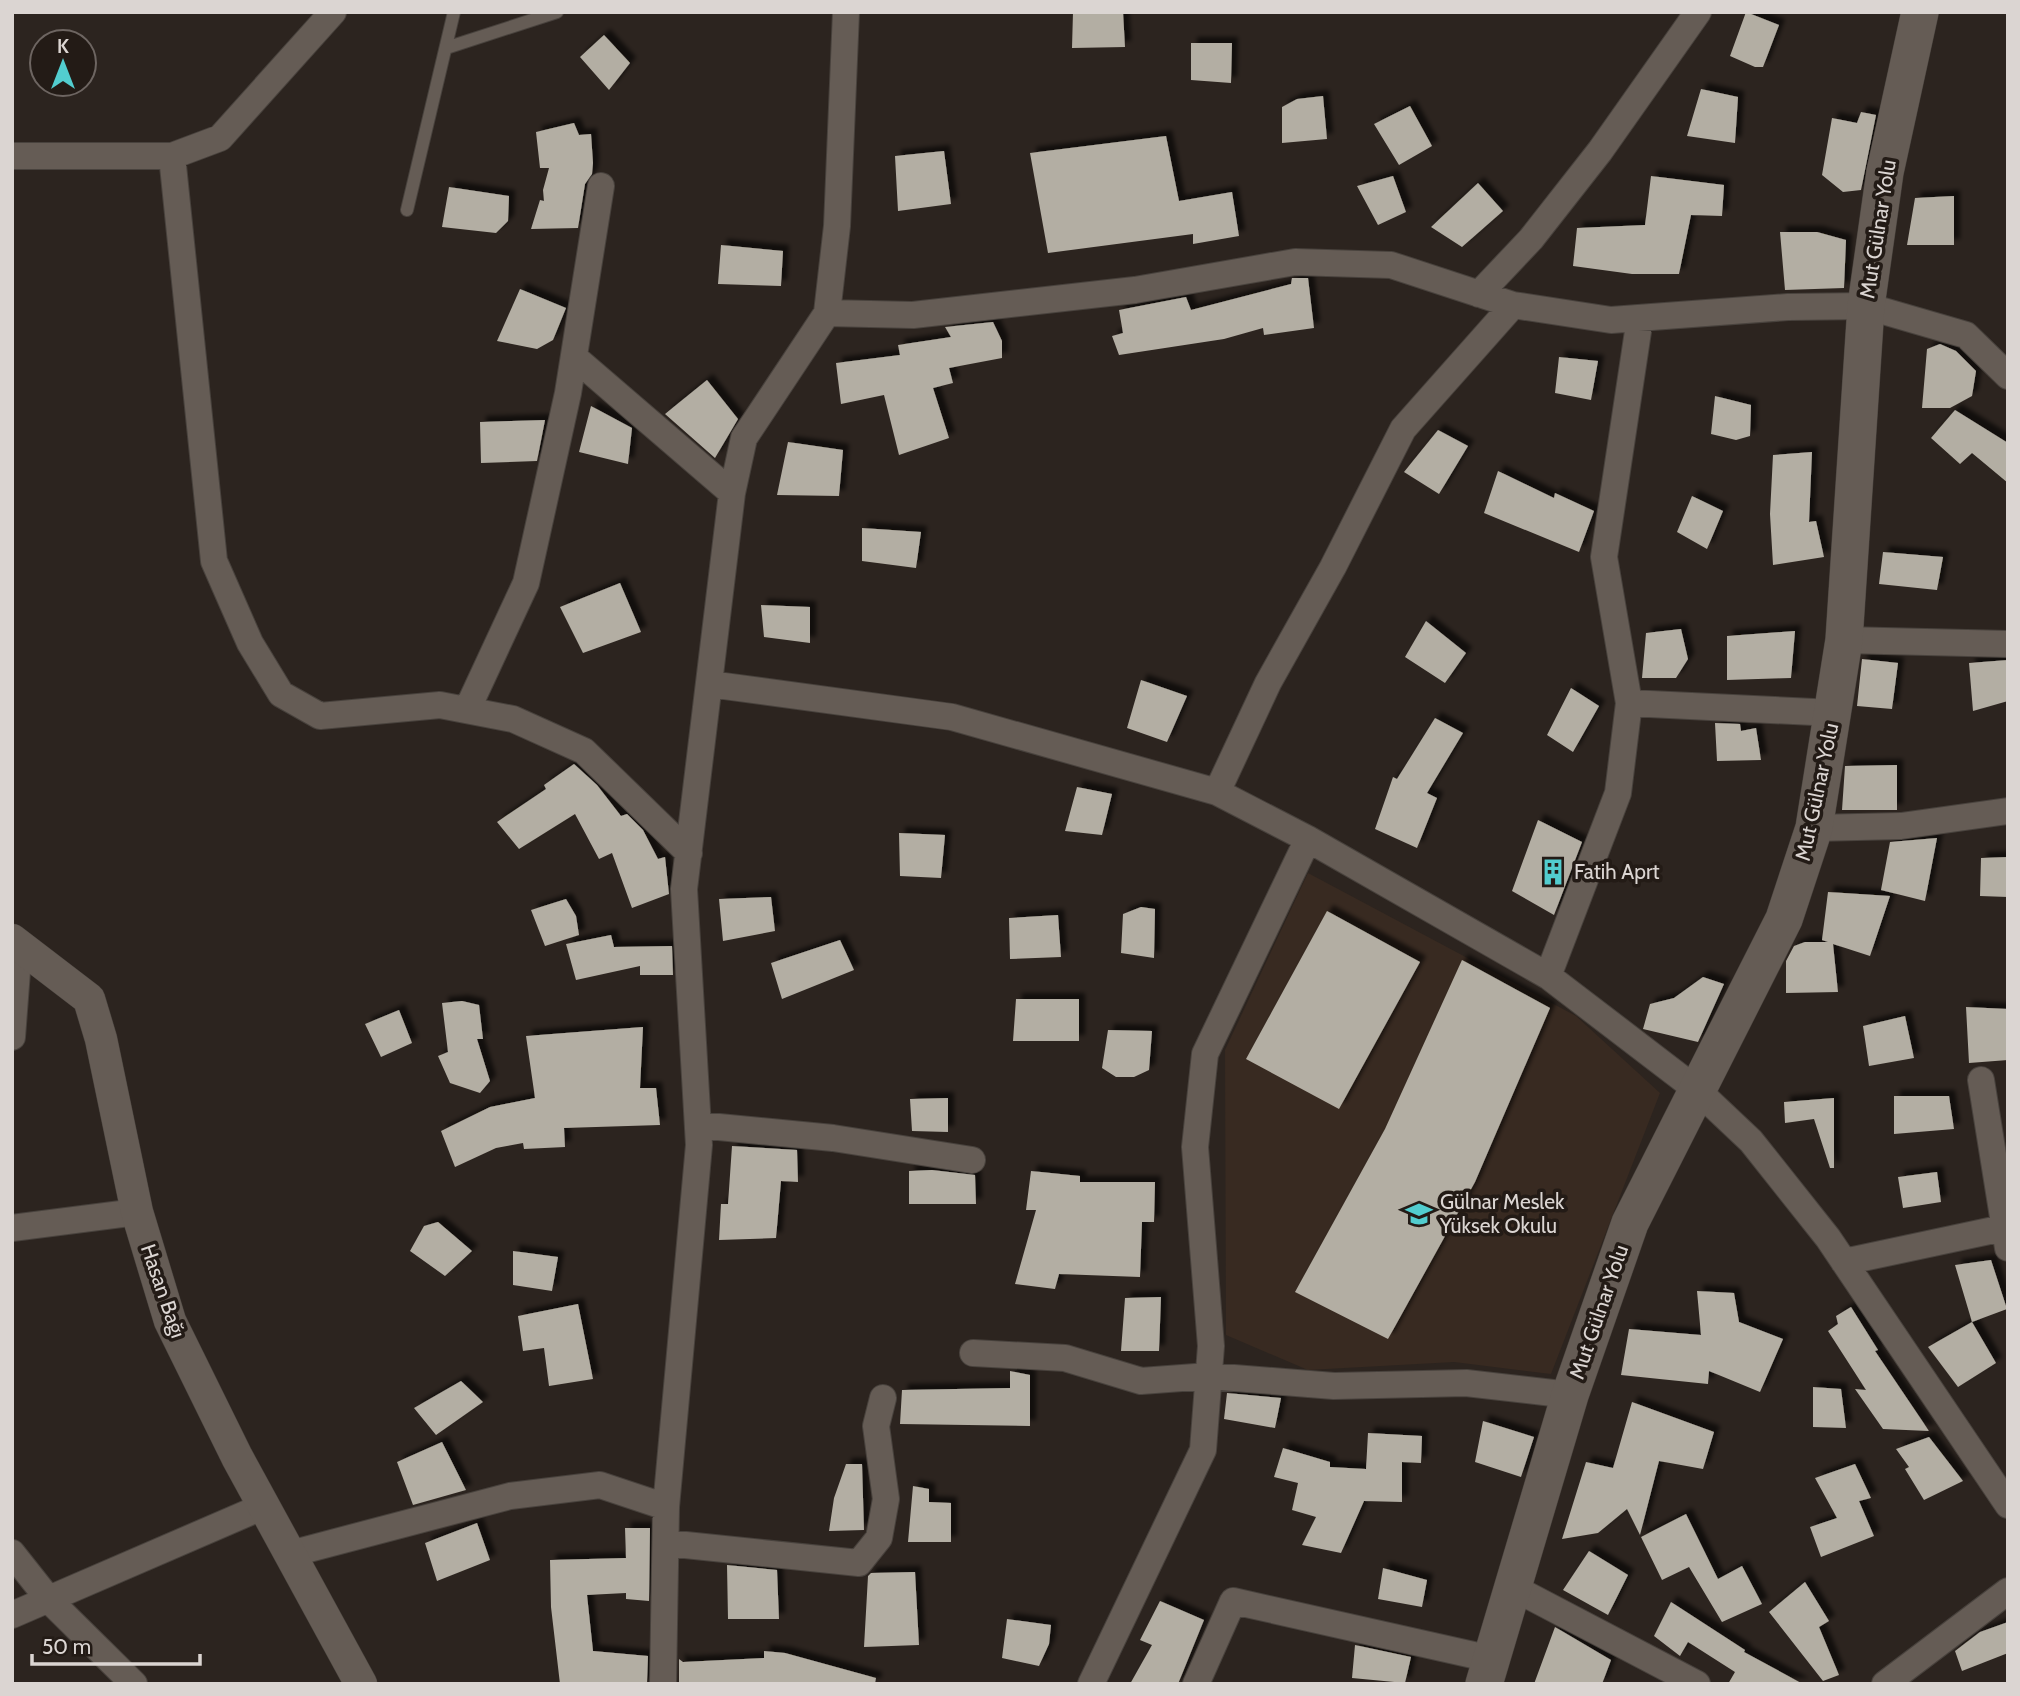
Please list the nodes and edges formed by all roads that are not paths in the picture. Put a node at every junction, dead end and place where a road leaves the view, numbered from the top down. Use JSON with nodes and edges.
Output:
{"nodes":[{"id":1,"x":333,"y":12,"type":"edge"},
{"id":2,"x":454,"y":12,"type":"edge"},
{"id":3,"x":558,"y":12,"type":"edge"},
{"id":4,"x":846,"y":12,"type":"edge"},
{"id":5,"x":1698,"y":12,"type":"edge"},
{"id":6,"x":1920,"y":12,"type":"edge"},
{"id":7,"x":446,"y":48,"type":"junction"},
{"id":8,"x":12,"y":156,"type":"edge"},
{"id":9,"x":172,"y":156,"type":"junction"},
{"id":10,"x":601,"y":186,"type":"dead end"},
{"id":11,"x":407,"y":210,"type":"dead end"},
{"id":12,"x":1479,"y":294,"type":"junction"},
{"id":13,"x":1513,"y":305,"type":"junction"},
{"id":14,"x":1866,"y":306,"type":"junction"},
{"id":15,"x":827,"y":313,"type":"junction"},
{"id":16,"x":1640,"y":318,"type":"junction"},
{"id":17,"x":574,"y":357,"type":"junction"},
{"id":18,"x":2008,"y":376,"type":"edge"},
{"id":19,"x":732,"y":493,"type":"junction"},
{"id":20,"x":1844,"y":640,"type":"junction"},
{"id":21,"x":2008,"y":644,"type":"edge"},
{"id":22,"x":709,"y":684,"type":"junction"},
{"id":23,"x":1629,"y":703,"type":"junction"},
{"id":24,"x":467,"y":710,"type":"junction"},
{"id":25,"x":1834,"y":713,"type":"junction"},
{"id":26,"x":1217,"y":792,"type":"junction"},
{"id":27,"x":2008,"y":811,"type":"edge"},
{"id":28,"x":1814,"y":828,"type":"junction"},
{"id":29,"x":1308,"y":839,"type":"junction"},
{"id":30,"x":689,"y":853,"type":"junction"},
{"id":31,"x":16,"y":942,"type":"edge"},
{"id":32,"x":1548,"y":976,"type":"junction"},
{"id":33,"x":12,"y":1037,"type":"edge"},
{"id":34,"x":1981,"y":1080,"type":"dead end"},
{"id":35,"x":1697,"y":1090,"type":"junction"},
{"id":36,"x":698,"y":1125,"type":"junction"},
{"id":37,"x":972,"y":1160,"type":"dead end"},
{"id":38,"x":136,"y":1212,"type":"junction"},
{"id":39,"x":12,"y":1228,"type":"edge"},
{"id":40,"x":2006,"y":1235,"type":"edge"},
{"id":41,"x":1844,"y":1262,"type":"junction"},
{"id":42,"x":973,"y":1353,"type":"dead end"},
{"id":43,"x":1209,"y":1376,"type":"junction"},
{"id":44,"x":1570,"y":1395,"type":"junction"},
{"id":45,"x":883,"y":1398,"type":"dead end"},
{"id":46,"x":2008,"y":1505,"type":"edge"},
{"id":47,"x":264,"y":1506,"type":"junction"},
{"id":48,"x":666,"y":1507,"type":"junction"},
{"id":49,"x":666,"y":1543,"type":"junction"},
{"id":50,"x":12,"y":1553,"type":"edge"},
{"id":51,"x":290,"y":1554,"type":"junction"},
{"id":52,"x":1512,"y":1587,"type":"junction"},
{"id":53,"x":2008,"y":1591,"type":"edge"},
{"id":54,"x":50,"y":1601,"type":"junction"},
{"id":55,"x":12,"y":1615,"type":"edge"},
{"id":56,"x":1488,"y":1672,"type":"edge"},
{"id":57,"x":134,"y":1684,"type":"edge"},
{"id":58,"x":361,"y":1684,"type":"edge"},
{"id":59,"x":663,"y":1684,"type":"edge"},
{"id":60,"x":1091,"y":1684,"type":"edge"},
{"id":61,"x":1196,"y":1684,"type":"edge"},
{"id":62,"x":1697,"y":1684,"type":"edge"},
{"id":63,"x":1885,"y":1684,"type":"edge"}],
"edges":[{"from":1,"to":9,"type":"street"},
{"from":2,"to":7,"type":"lane"},
{"from":3,"to":7,"type":"lane"},
{"from":4,"to":15,"type":"street"},
{"from":5,"to":12,"type":"street"},
{"from":6,"to":14,"type":"main road","name":"Mut Gülnar Yolu"},
{"from":7,"to":11,"type":"lane"},
{"from":8,"to":9,"type":"street"},
{"from":9,"to":24,"type":"street"},
{"from":10,"to":17,"type":"street"},
{"from":12,"to":13,"type":"street"},
{"from":12,"to":15,"type":"street"},
{"from":13,"to":16,"type":"street"},
{"from":13,"to":26,"type":"street"},
{"from":14,"to":16,"type":"street"},
{"from":14,"to":18,"type":"street"},
{"from":14,"to":20,"type":"main road","name":"Mut Gülnar Yolu"},
{"from":15,"to":19,"type":"street"},
{"from":16,"to":23,"type":"street"},
{"from":17,"to":19,"type":"street"},
{"from":17,"to":24,"type":"street"},
{"from":19,"to":22,"type":"street"},
{"from":20,"to":21,"type":"street"},
{"from":20,"to":25,"type":"main road","name":"Mut Gülnar Yolu"},
{"from":22,"to":26,"type":"street"},
{"from":22,"to":30,"type":"street"},
{"from":23,"to":25,"type":"street"},
{"from":23,"to":32,"type":"street"},
{"from":24,"to":30,"type":"street"},
{"from":25,"to":28,"type":"main road","name":"Mut Gülnar Yolu"},
{"from":26,"to":29,"type":"street"},
{"from":27,"to":28,"type":"street"},
{"from":28,"to":35,"type":"main road","name":"Mut Gülnar Yolu"},
{"from":29,"to":32,"type":"street"},
{"from":29,"to":43,"type":"street"},
{"from":30,"to":36,"type":"street"},
{"from":31,"to":33,"type":"street"},
{"from":31,"to":38,"type":"street","name":"Hasan Bağı"},
{"from":32,"to":35,"type":"street"},
{"from":34,"to":40,"type":"street"},
{"from":35,"to":41,"type":"street"},
{"from":35,"to":44,"type":"main road","name":"Mut Gülnar Yolu"},
{"from":36,"to":37,"type":"street"},
{"from":36,"to":48,"type":"street"},
{"from":38,"to":39,"type":"street"},
{"from":38,"to":47,"type":"street","name":"Hasan Bağı"},
{"from":40,"to":41,"type":"street"},
{"from":41,"to":46,"type":"street"},
{"from":42,"to":43,"type":"street"},
{"from":43,"to":44,"type":"street"},
{"from":43,"to":60,"type":"street"},
{"from":44,"to":52,"type":"main road","name":"Mut Gülnar Yolu"},
{"from":45,"to":49,"type":"street"},
{"from":47,"to":51,"type":"street","name":"Hasan Bağı"},
{"from":47,"to":54,"type":"street"},
{"from":48,"to":49,"type":"street"},
{"from":48,"to":51,"type":"street"},
{"from":49,"to":59,"type":"street"},
{"from":50,"to":54,"type":"street"},
{"from":51,"to":58,"type":"street","name":"Hasan Bağı"},
{"from":52,"to":56,"type":"main road","name":"Mut Gülnar Yolu"},
{"from":52,"to":62,"type":"street"},
{"from":53,"to":63,"type":"street"},
{"from":54,"to":55,"type":"street"},
{"from":54,"to":57,"type":"street"},
{"from":56,"to":61,"type":"street"}]}
